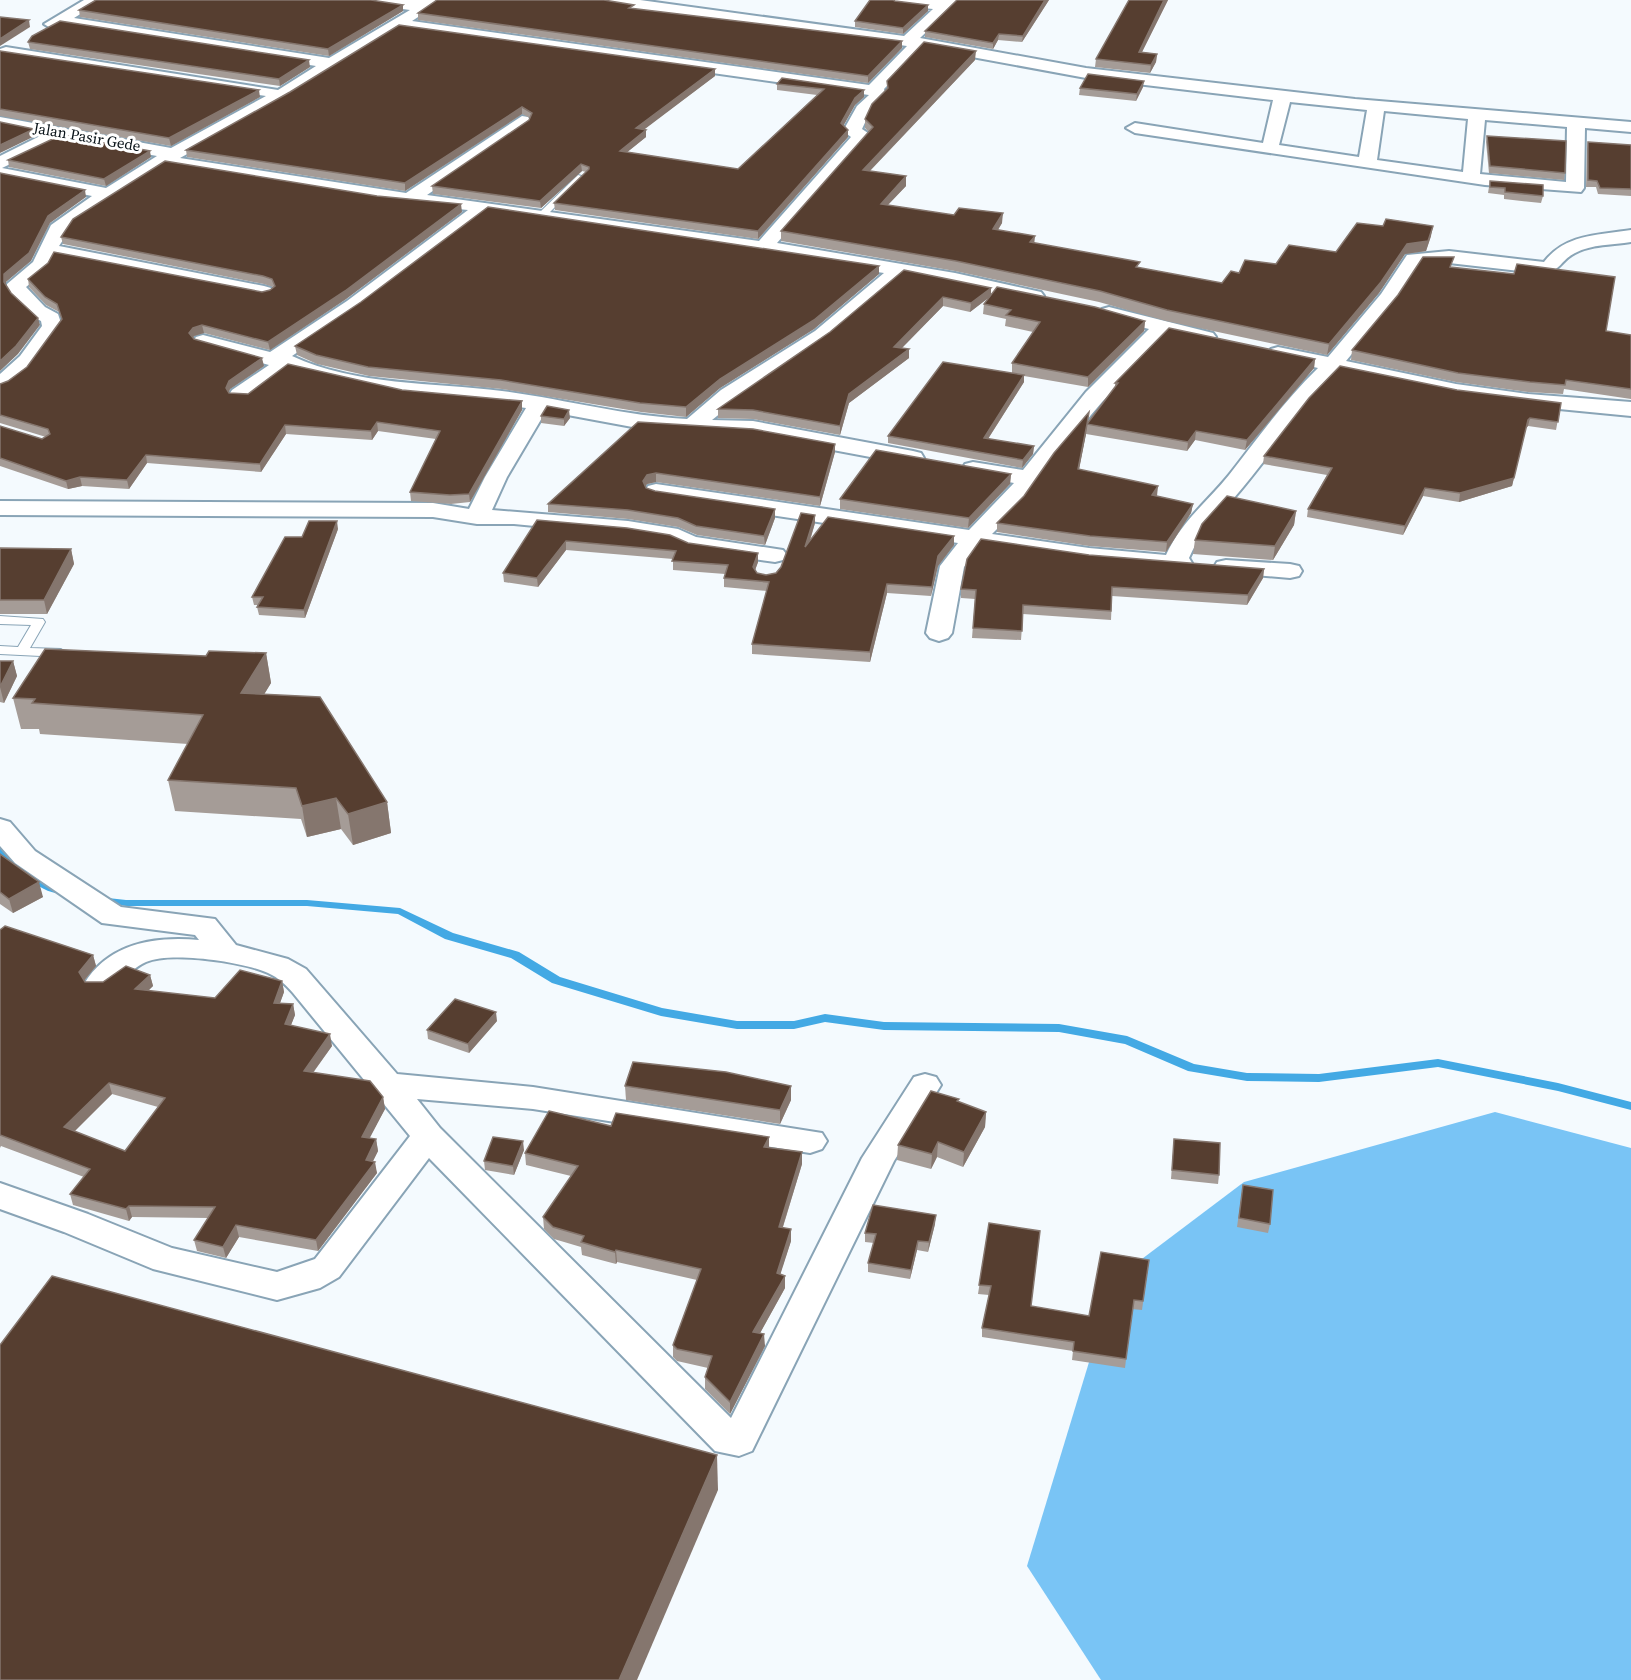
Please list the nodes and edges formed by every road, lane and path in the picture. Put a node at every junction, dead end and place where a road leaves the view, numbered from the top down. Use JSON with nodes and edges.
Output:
{"nodes":[{"id":1,"x":95,"y":0,"type":"edge"},
{"id":2,"x":374,"y":0,"type":"edge"},
{"id":3,"x":606,"y":0,"type":"edge"},
{"id":4,"x":895,"y":0,"type":"edge"},
{"id":5,"x":431,"y":3,"type":"edge"},
{"id":6,"x":949,"y":3,"type":"edge"},
{"id":7,"x":58,"y":21,"type":"junction"},
{"id":8,"x":396,"y":24,"type":"junction"},
{"id":9,"x":41,"y":31,"type":"edge"},
{"id":10,"x":913,"y":42,"type":"junction"},
{"id":11,"x":10,"y":45,"type":"edge"},
{"id":12,"x":333,"y":64,"type":"junction"},
{"id":13,"x":876,"y":91,"type":"junction"},
{"id":14,"x":284,"y":93,"type":"junction"},
{"id":15,"x":1283,"y":95,"type":"junction"},
{"id":16,"x":1376,"y":106,"type":"junction"},
{"id":17,"x":1477,"y":114,"type":"junction"},
{"id":18,"x":522,"y":121,"type":"dead end"},
{"id":19,"x":0,"y":122,"type":"edge"},
{"id":20,"x":1576,"y":122,"type":"junction"},
{"id":21,"x":1631,"y":127,"type":"edge"},
{"id":22,"x":1135,"y":128,"type":"dead end"},
{"id":23,"x":62,"y":132,"type":"junction"},
{"id":24,"x":1270,"y":148,"type":"junction"},
{"id":25,"x":169,"y":157,"type":"junction"},
{"id":26,"x":0,"y":163,"type":"edge"},
{"id":27,"x":1367,"y":164,"type":"junction"},
{"id":28,"x":0,"y":173,"type":"edge"},
{"id":29,"x":584,"y":175,"type":"edge"},
{"id":30,"x":1471,"y":177,"type":"junction"},
{"id":31,"x":108,"y":194,"type":"junction"},
{"id":32,"x":409,"y":199,"type":"junction"},
{"id":33,"x":484,"y":207,"type":"junction"},
{"id":34,"x":542,"y":215,"type":"junction"},
{"id":35,"x":1631,"y":236,"type":"edge"},
{"id":36,"x":764,"y":247,"type":"junction"},
{"id":37,"x":48,"y":250,"type":"junction"},
{"id":38,"x":899,"y":270,"type":"junction"},
{"id":39,"x":264,"y":292,"type":"edge"},
{"id":40,"x":1055,"y":301,"type":"edge"},
{"id":41,"x":1088,"y":308,"type":"edge"},
{"id":42,"x":1162,"y":328,"type":"junction"},
{"id":43,"x":202,"y":340,"type":"edge"},
{"id":44,"x":1220,"y":340,"type":"edge"},
{"id":45,"x":1254,"y":348,"type":"edge"},
{"id":46,"x":282,"y":360,"type":"junction"},
{"id":47,"x":1332,"y":365,"type":"junction"},
{"id":48,"x":0,"y":385,"type":"edge"},
{"id":49,"x":240,"y":394,"type":"edge"},
{"id":50,"x":539,"y":404,"type":"junction"},
{"id":51,"x":1631,"y":409,"type":"edge"},
{"id":52,"x":694,"y":424,"type":"junction"},
{"id":53,"x":929,"y":461,"type":"edge"},
{"id":54,"x":951,"y":465,"type":"edge"},
{"id":55,"x":1027,"y":478,"type":"junction"},
{"id":56,"x":656,"y":491,"type":"edge"},
{"id":57,"x":0,"y":508,"type":"edge"},
{"id":58,"x":791,"y":512,"type":"junction"},
{"id":59,"x":477,"y":517,"type":"junction"},
{"id":60,"x":976,"y":536,"type":"junction"},
{"id":61,"x":1194,"y":564,"type":"junction"},
{"id":62,"x":1290,"y":571,"type":"dead end"},
{"id":63,"x":0,"y":620,"type":"edge"},
{"id":64,"x":939,"y":633,"type":"dead end"},
{"id":65,"x":0,"y":650,"type":"edge"},
{"id":66,"x":22,"y":651,"type":"junction"},
{"id":67,"x":69,"y":653,"type":"edge"},
{"id":68,"x":0,"y":828,"type":"edge"},
{"id":69,"x":226,"y":953,"type":"junction"},
{"id":70,"x":99,"y":984,"type":"edge"},
{"id":71,"x":390,"y":1084,"type":"junction"},
{"id":72,"x":925,"y":1085,"type":"dead end"},
{"id":73,"x":429,"y":1136,"type":"junction"},
{"id":74,"x":810,"y":1141,"type":"dead end"},
{"id":75,"x":0,"y":1196,"type":"edge"}],
"edges":[{"from":1,"to":7,"type":"street"},
{"from":2,"to":5,"type":"street"},
{"from":3,"to":10,"type":"street"},
{"from":4,"to":6,"type":"street"},
{"from":5,"to":8,"type":"street"},
{"from":6,"to":10,"type":"street"},
{"from":7,"to":9,"type":"street"},
{"from":7,"to":12,"type":"street"},
{"from":8,"to":12,"type":"street"},
{"from":8,"to":13,"type":"street"},
{"from":10,"to":13,"type":"street"},
{"from":10,"to":15,"type":"street"},
{"from":11,"to":14,"type":"street"},
{"from":12,"to":14,"type":"street"},
{"from":13,"to":36,"type":"street"},
{"from":14,"to":25,"type":"street"},
{"from":15,"to":16,"type":"street"},
{"from":15,"to":24,"type":"street"},
{"from":16,"to":17,"type":"street"},
{"from":16,"to":27,"type":"street"},
{"from":17,"to":20,"type":"street"},
{"from":17,"to":30,"type":"street"},
{"from":18,"to":32,"type":"street"},
{"from":19,"to":23,"type":"street","name":"Jalan Pasir Gede"},
{"from":20,"to":21,"type":"street"},
{"from":20,"to":30,"type":"street"},
{"from":22,"to":24,"type":"street"},
{"from":23,"to":25,"type":"street","name":"Jalan Pasir Gede"},
{"from":23,"to":26,"type":"street"},
{"from":24,"to":27,"type":"street"},
{"from":25,"to":31,"type":"street"},
{"from":25,"to":32,"type":"street","name":"Jalan Pasir Gede"},
{"from":27,"to":30,"type":"street"},
{"from":28,"to":31,"type":"street"},
{"from":29,"to":34,"type":"lane"},
{"from":31,"to":37,"type":"street"},
{"from":32,"to":33,"type":"street","name":"Jalan Pasir Gede"},
{"from":33,"to":34,"type":"street","name":"Jalan Pasir Gede"},
{"from":33,"to":46,"type":"street"},
{"from":34,"to":36,"type":"street","name":"Jalan Pasir Gede"},
{"from":35,"to":47,"type":"street"},
{"from":36,"to":38,"type":"street","name":"Jalan Pasir Gede"},
{"from":37,"to":39,"type":"street"},
{"from":37,"to":48,"type":"street"},
{"from":38,"to":40,"type":"street","name":"Jalan Pasir Gede"},
{"from":38,"to":52,"type":"street"},
{"from":41,"to":42,"type":"street"},
{"from":42,"to":44,"type":"street"},
{"from":42,"to":55,"type":"street"},
{"from":43,"to":46,"type":"street"},
{"from":45,"to":47,"type":"street"},
{"from":46,"to":49,"type":"street"},
{"from":46,"to":50,"type":"street"},
{"from":47,"to":51,"type":"street"},
{"from":47,"to":61,"type":"street"},
{"from":50,"to":52,"type":"street"},
{"from":50,"to":59,"type":"street"},
{"from":52,"to":53,"type":"street"},
{"from":54,"to":55,"type":"street"},
{"from":55,"to":60,"type":"street"},
{"from":56,"to":58,"type":"street"},
{"from":57,"to":59,"type":"street"},
{"from":58,"to":59,"type":"street"},
{"from":58,"to":60,"type":"street"},
{"from":60,"to":61,"type":"street"},
{"from":60,"to":64,"type":"street"},
{"from":61,"to":62,"type":"street"},
{"from":63,"to":66,"type":"lane"},
{"from":65,"to":66,"type":"lane"},
{"from":66,"to":67,"type":"lane"},
{"from":68,"to":69,"type":"street"},
{"from":69,"to":70,"type":"street"},
{"from":69,"to":71,"type":"street"},
{"from":71,"to":73,"type":"street"},
{"from":71,"to":74,"type":"street"},
{"from":72,"to":73,"type":"street"},
{"from":73,"to":75,"type":"street"}]}
